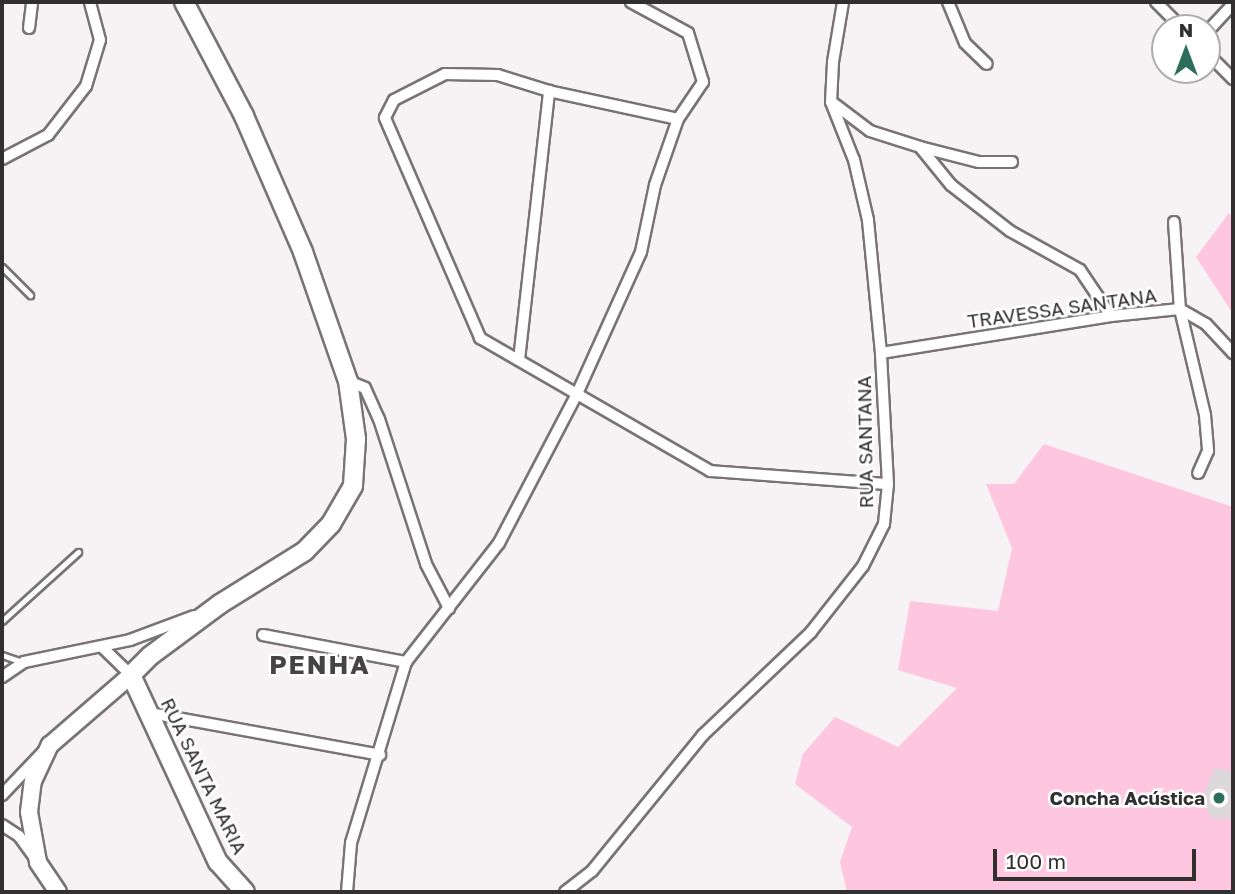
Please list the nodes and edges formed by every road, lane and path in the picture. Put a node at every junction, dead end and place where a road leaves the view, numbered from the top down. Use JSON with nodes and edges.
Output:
{"nodes":[{"id":1,"x":32,"y":2,"type":"edge"},
{"id":2,"x":90,"y":2,"type":"edge"},
{"id":3,"x":184,"y":2,"type":"edge"},
{"id":4,"x":631,"y":2,"type":"edge"},
{"id":5,"x":843,"y":2,"type":"edge"},
{"id":6,"x":948,"y":2,"type":"edge"},
{"id":7,"x":1233,"y":4,"type":"edge"},
{"id":8,"x":1221,"y":17,"type":"edge"},
{"id":9,"x":29,"y":28,"type":"dead end"},
{"id":10,"x":987,"y":64,"type":"dead end"},
{"id":11,"x":549,"y":90,"type":"junction"},
{"id":12,"x":831,"y":102,"type":"junction"},
{"id":13,"x":678,"y":119,"type":"junction"},
{"id":14,"x":920,"y":147,"type":"junction"},
{"id":15,"x":2,"y":159,"type":"edge"},
{"id":16,"x":1012,"y":162,"type":"dead end"},
{"id":17,"x":1174,"y":222,"type":"dead end"},
{"id":18,"x":2,"y":267,"type":"edge"},
{"id":19,"x":30,"y":295,"type":"dead end"},
{"id":20,"x":1180,"y":309,"type":"junction"},
{"id":21,"x":1111,"y":316,"type":"junction"},
{"id":22,"x":881,"y":353,"type":"junction"},
{"id":23,"x":1233,"y":353,"type":"edge"},
{"id":24,"x":519,"y":360,"type":"junction"},
{"id":25,"x":348,"y":382,"type":"junction"},
{"id":26,"x":576,"y":396,"type":"junction"},
{"id":27,"x":1198,"y":473,"type":"dead end"},
{"id":28,"x":888,"y":484,"type":"junction"},
{"id":29,"x":78,"y":552,"type":"dead end"},
{"id":30,"x":220,"y":604,"type":"junction"},
{"id":31,"x":449,"y":608,"type":"junction"},
{"id":32,"x":2,"y":621,"type":"edge"},
{"id":33,"x":263,"y":635,"type":"dead end"},
{"id":34,"x":102,"y":647,"type":"junction"},
{"id":35,"x":2,"y":656,"type":"edge"},
{"id":36,"x":24,"y":662,"type":"junction"},
{"id":37,"x":405,"y":662,"type":"junction"},
{"id":38,"x":131,"y":675,"type":"junction"},
{"id":39,"x":2,"y":677,"type":"edge"},
{"id":40,"x":150,"y":713,"type":"junction"},
{"id":41,"x":50,"y":745,"type":"junction"},
{"id":42,"x":380,"y":755,"type":"junction"},
{"id":43,"x":2,"y":795,"type":"edge"},
{"id":44,"x":2,"y":825,"type":"edge"},
{"id":45,"x":38,"y":862,"type":"junction"},
{"id":46,"x":58,"y":892,"type":"edge"},
{"id":47,"x":245,"y":892,"type":"edge"},
{"id":48,"x":347,"y":892,"type":"edge"},
{"id":49,"x":565,"y":892,"type":"edge"}],
"edges":[{"from":1,"to":9,"type":"street"},
{"from":2,"to":15,"type":"street"},
{"from":3,"to":25,"type":"main road"},
{"from":4,"to":13,"type":"street"},
{"from":5,"to":12,"type":"street","name":"RUA SANTANA"},
{"from":6,"to":10,"type":"street"},
{"from":7,"to":8,"type":"street"},
{"from":11,"to":13,"type":"street"},
{"from":11,"to":24,"type":"street"},
{"from":11,"to":24,"type":"street"},
{"from":12,"to":14,"type":"street"},
{"from":12,"to":22,"type":"street","name":"RUA SANTANA"},
{"from":13,"to":26,"type":"street"},
{"from":14,"to":16,"type":"street"},
{"from":14,"to":21,"type":"street"},
{"from":17,"to":20,"type":"street"},
{"from":18,"to":19,"type":"lane"},
{"from":20,"to":21,"type":"street","name":"TRAVESSA SANTANA"},
{"from":20,"to":23,"type":"street","name":"TRAVESSA SANTANA"},
{"from":20,"to":27,"type":"street"},
{"from":21,"to":22,"type":"street","name":"TRAVESSA SANTANA"},
{"from":22,"to":28,"type":"street","name":"RUA SANTANA"},
{"from":24,"to":26,"type":"street"},
{"from":25,"to":30,"type":"main road"},
{"from":25,"to":31,"type":"street"},
{"from":26,"to":28,"type":"street"},
{"from":26,"to":31,"type":"street"},
{"from":28,"to":49,"type":"street","name":"RUA SANTANA"},
{"from":29,"to":32,"type":"lane"},
{"from":30,"to":34,"type":"street"},
{"from":30,"to":38,"type":"main road"},
{"from":31,"to":37,"type":"street"},
{"from":33,"to":37,"type":"street"},
{"from":34,"to":36,"type":"street"},
{"from":34,"to":38,"type":"street"},
{"from":35,"to":36,"type":"lane"},
{"from":36,"to":39,"type":"street"},
{"from":37,"to":42,"type":"street"},
{"from":38,"to":40,"type":"main road","name":"RUA SANTA MARIA"},
{"from":38,"to":41,"type":"street"},
{"from":40,"to":42,"type":"street"},
{"from":40,"to":47,"type":"main road","name":"RUA SANTA MARIA"},
{"from":41,"to":43,"type":"street"},
{"from":41,"to":45,"type":"street"},
{"from":42,"to":48,"type":"street"},
{"from":44,"to":45,"type":"street"},
{"from":45,"to":46,"type":"street"}]}
